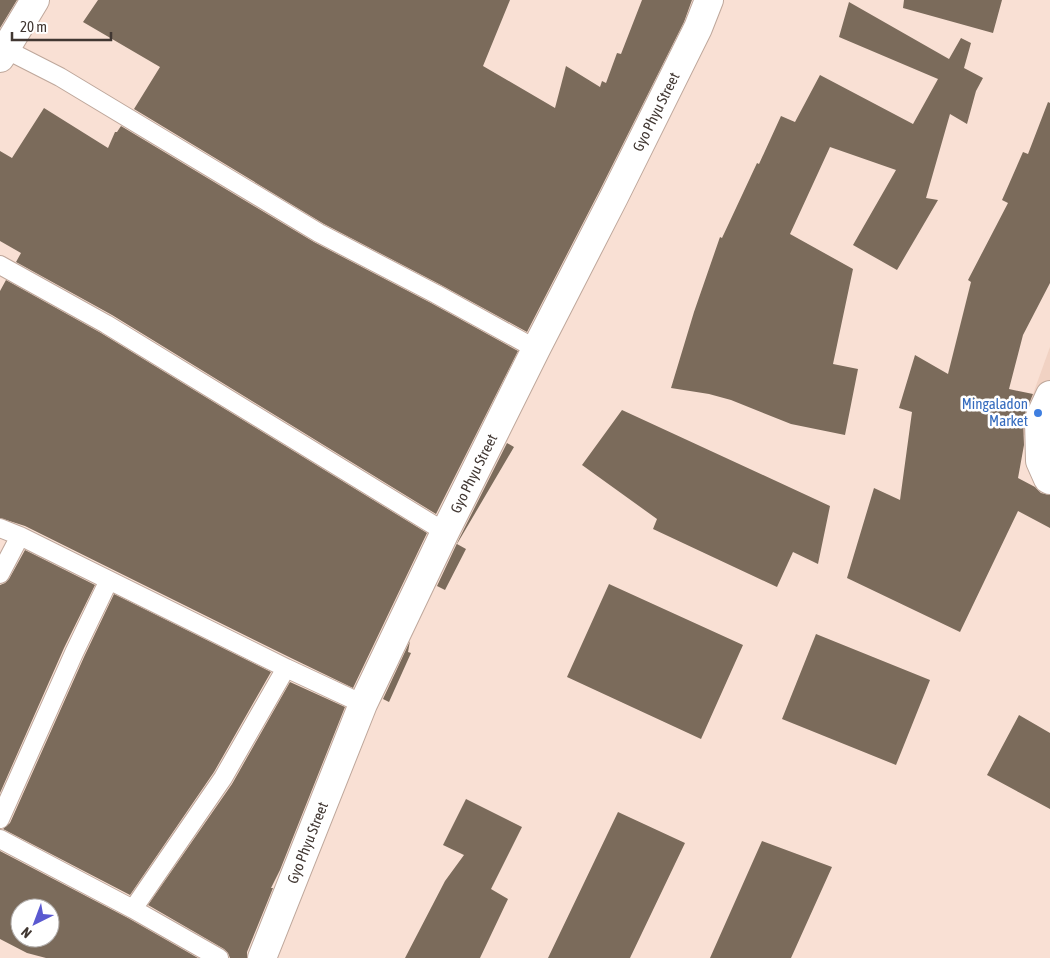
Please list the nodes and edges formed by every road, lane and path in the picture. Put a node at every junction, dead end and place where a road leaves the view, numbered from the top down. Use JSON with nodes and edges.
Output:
{"nodes":[{"id":1,"x":35,"y":0,"type":"edge"},
{"id":2,"x":709,"y":0,"type":"edge"},
{"id":3,"x":2,"y":54,"type":"edge"},
{"id":4,"x":0,"y":265,"type":"edge"},
{"id":5,"x":536,"y":348,"type":"junction"},
{"id":6,"x":1050,"y":395,"type":"edge"},
{"id":7,"x":1045,"y":471,"type":"edge"},
{"id":8,"x":0,"y":528,"type":"edge"},
{"id":9,"x":445,"y":532,"type":"junction"},
{"id":10,"x":20,"y":536,"type":"junction"},
{"id":11,"x":0,"y":574,"type":"edge"},
{"id":12,"x":109,"y":580,"type":"junction"},
{"id":13,"x":286,"y":668,"type":"junction"},
{"id":14,"x":363,"y":704,"type":"junction"},
{"id":15,"x":0,"y":819,"type":"edge"},
{"id":16,"x":0,"y":839,"type":"edge"},
{"id":17,"x":133,"y":909,"type":"junction"},
{"id":18,"x":219,"y":958,"type":"edge"},
{"id":19,"x":262,"y":958,"type":"edge"}],
"edges":[{"from":1,"to":3,"type":"street"},
{"from":2,"to":5,"type":"street","name":"Gyo Phyu Street"},
{"from":3,"to":5,"type":"lane"},
{"from":4,"to":9,"type":"lane"},
{"from":5,"to":9,"type":"street","name":"Gyo Phyu Street"},
{"from":6,"to":7,"type":"street"},
{"from":8,"to":10,"type":"lane"},
{"from":9,"to":14,"type":"street","name":"Gyo Phyu Street"},
{"from":10,"to":11,"type":"lane"},
{"from":10,"to":12,"type":"lane"},
{"from":12,"to":13,"type":"lane"},
{"from":12,"to":15,"type":"lane"},
{"from":13,"to":14,"type":"lane"},
{"from":13,"to":17,"type":"lane"},
{"from":14,"to":19,"type":"street","name":"Gyo Phyu Street"},
{"from":16,"to":17,"type":"lane"},
{"from":17,"to":18,"type":"lane"}]}
